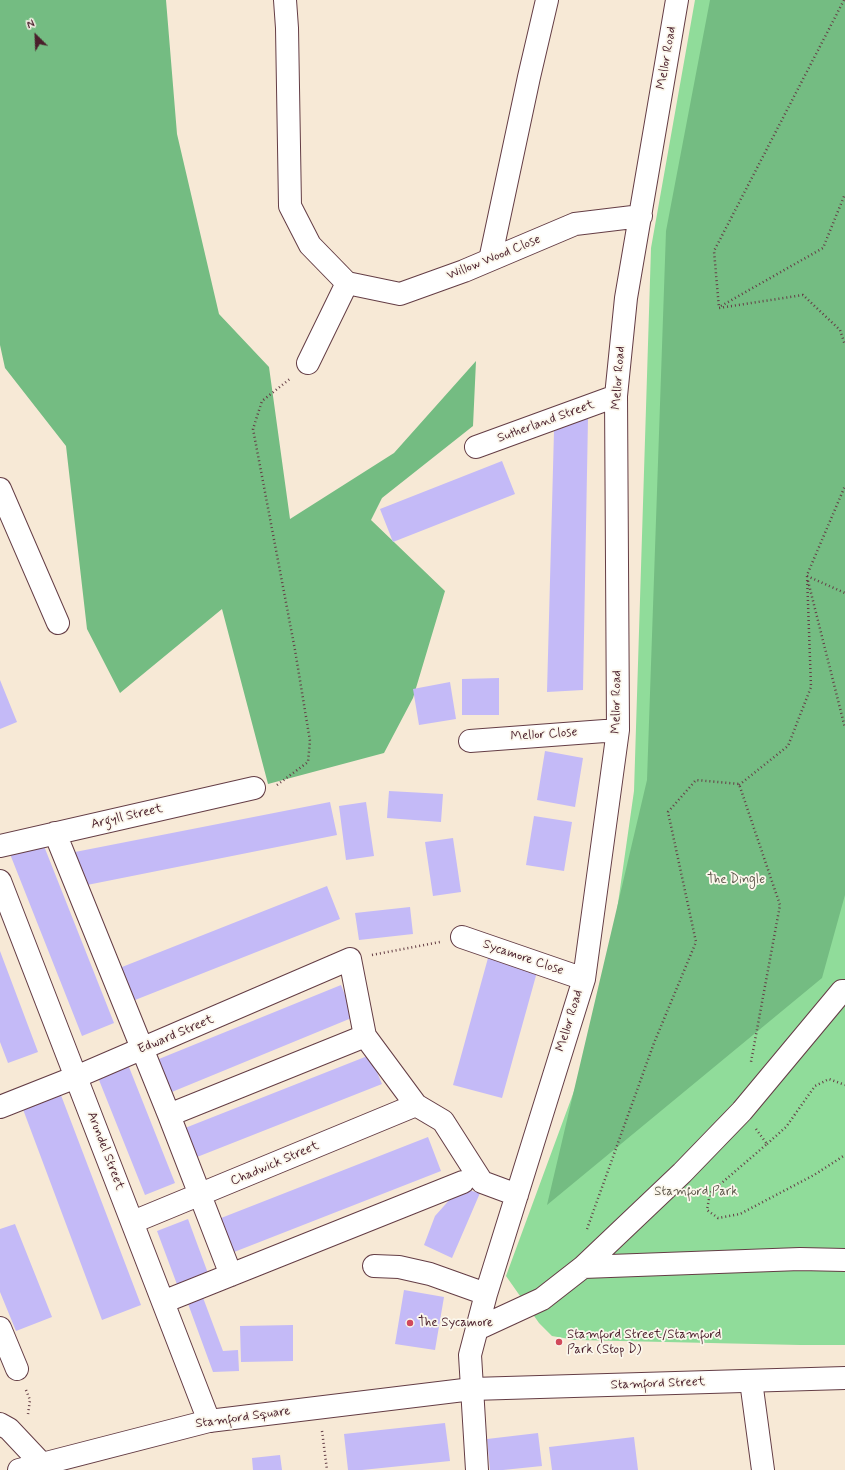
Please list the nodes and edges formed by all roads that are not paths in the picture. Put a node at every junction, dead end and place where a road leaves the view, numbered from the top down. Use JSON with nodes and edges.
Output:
{"nodes":[{"id":1,"x":285,"y":0,"type":"edge"},
{"id":2,"x":547,"y":0,"type":"edge"},
{"id":3,"x":677,"y":0,"type":"edge"},
{"id":4,"x":641,"y":216,"type":"junction"},
{"id":5,"x":490,"y":260,"type":"junction"},
{"id":6,"x":347,"y":283,"type":"junction"},
{"id":7,"x":308,"y":363,"type":"road end"},
{"id":8,"x":616,"y":396,"type":"junction"},
{"id":9,"x":476,"y":447,"type":"dead end"},
{"id":10,"x":0,"y":489,"type":"edge"},
{"id":11,"x":58,"y":623,"type":"dead end"},
{"id":12,"x":618,"y":730,"type":"junction"},
{"id":13,"x":470,"y":741,"type":"dead end"},
{"id":14,"x":254,"y":788,"type":"road end"},
{"id":15,"x":55,"y":834,"type":"junction"},
{"id":16,"x":0,"y":846,"type":"edge"},
{"id":17,"x":0,"y":881,"type":"edge"},
{"id":18,"x":462,"y":938,"type":"road end"},
{"id":19,"x":584,"y":979,"type":"junction"},
{"id":20,"x":845,"y":992,"type":"edge"},
{"id":21,"x":365,"y":1036,"type":"junction"},
{"id":22,"x":142,"y":1049,"type":"junction"},
{"id":23,"x":76,"y":1077,"type":"junction"},
{"id":24,"x":416,"y":1105,"type":"junction"},
{"id":25,"x":0,"y":1107,"type":"edge"},
{"id":26,"x":169,"y":1115,"type":"junction"},
{"id":27,"x":463,"y":1182,"type":"dead end"},
{"id":28,"x":200,"y":1195,"type":"junction"},
{"id":29,"x":517,"y":1195,"type":"junction"},
{"id":30,"x":133,"y":1222,"type":"junction"},
{"id":31,"x":845,"y":1260,"type":"edge"},
{"id":32,"x":374,"y":1266,"type":"dead end"},
{"id":33,"x":583,"y":1267,"type":"junction"},
{"id":34,"x":232,"y":1275,"type":"junction"},
{"id":35,"x":486,"y":1294,"type":"junction"},
{"id":36,"x":163,"y":1302,"type":"junction"},
{"id":37,"x":0,"y":1328,"type":"edge"},
{"id":38,"x":477,"y":1329,"type":"junction"},
{"id":39,"x":17,"y":1369,"type":"road end"},
{"id":40,"x":845,"y":1378,"type":"edge"},
{"id":41,"x":751,"y":1381,"type":"junction"},
{"id":42,"x":472,"y":1389,"type":"junction"},
{"id":43,"x":209,"y":1421,"type":"junction"},
{"id":44,"x":4,"y":1426,"type":"edge"},
{"id":45,"x":41,"y":1463,"type":"junction"},
{"id":46,"x":19,"y":1470,"type":"edge"},
{"id":47,"x":477,"y":1470,"type":"edge"},
{"id":48,"x":763,"y":1470,"type":"edge"}],
"edges":[{"from":1,"to":6,"type":"main road"},
{"from":2,"to":5,"type":"main road"},
{"from":3,"to":4,"type":"main road","name":"Mellor Road"},
{"from":4,"to":5,"type":"main road","name":"Willow Wood Close"},
{"from":4,"to":8,"type":"main road","name":"Mellor Road"},
{"from":5,"to":6,"type":"main road","name":"Willow Wood Close"},
{"from":6,"to":7,"type":"main road"},
{"from":8,"to":9,"type":"main road","name":"Sutherland Street"},
{"from":8,"to":12,"type":"main road","name":"Mellor Road"},
{"from":10,"to":11,"type":"main road"},
{"from":12,"to":13,"type":"main road","name":"Mellor Close"},
{"from":12,"to":19,"type":"main road","name":"Mellor Road"},
{"from":14,"to":15,"type":"main road","name":"Argyll Street"},
{"from":15,"to":16,"type":"main road","name":"Argyll Street"},
{"from":15,"to":22,"type":"main road"},
{"from":17,"to":23,"type":"main road","name":"Arundel Street"},
{"from":18,"to":19,"type":"main road","name":"Sycamore Close"},
{"from":19,"to":29,"type":"main road","name":"Mellor Road"},
{"from":20,"to":33,"type":"main road"},
{"from":21,"to":22,"type":"main road","name":"Edward Street"},
{"from":21,"to":24,"type":"main road"},
{"from":21,"to":26,"type":"main road"},
{"from":22,"to":23,"type":"main road","name":"Edward Street"},
{"from":22,"to":26,"type":"main road"},
{"from":23,"to":25,"type":"main road","name":"Edward Street"},
{"from":23,"to":30,"type":"main road","name":"Arundel Street"},
{"from":24,"to":28,"type":"main road","name":"Chadwick Street"},
{"from":24,"to":29,"type":"main road"},
{"from":26,"to":28,"type":"main road"},
{"from":27,"to":34,"type":"main road"},
{"from":28,"to":30,"type":"main road","name":"Chadwick Street"},
{"from":28,"to":34,"type":"main road"},
{"from":29,"to":35,"type":"main road","name":"Mellor Road"},
{"from":30,"to":36,"type":"main road","name":"Arundel Street"},
{"from":31,"to":33,"type":"main road"},
{"from":32,"to":35,"type":"main road"},
{"from":33,"to":38,"type":"main road"},
{"from":34,"to":36,"type":"main road"},
{"from":35,"to":38,"type":"main road","name":"Mellor Road"},
{"from":36,"to":43,"type":"main road","name":"Arundel Street"},
{"from":37,"to":39,"type":"main road"},
{"from":38,"to":42,"type":"main road","name":"Mellor Road"},
{"from":40,"to":41,"type":"main road","name":"Stamford Street"},
{"from":41,"to":42,"type":"main road","name":"Stamford Street"},
{"from":41,"to":48,"type":"main road"},
{"from":42,"to":43,"type":"main road","name":"Stamford Square"},
{"from":42,"to":47,"type":"main road","name":"Mellor Road"},
{"from":43,"to":45,"type":"main road","name":"Stamford Square"},
{"from":44,"to":45,"type":"main road"},
{"from":45,"to":46,"type":"main road","name":"Stamford Square"}]}
